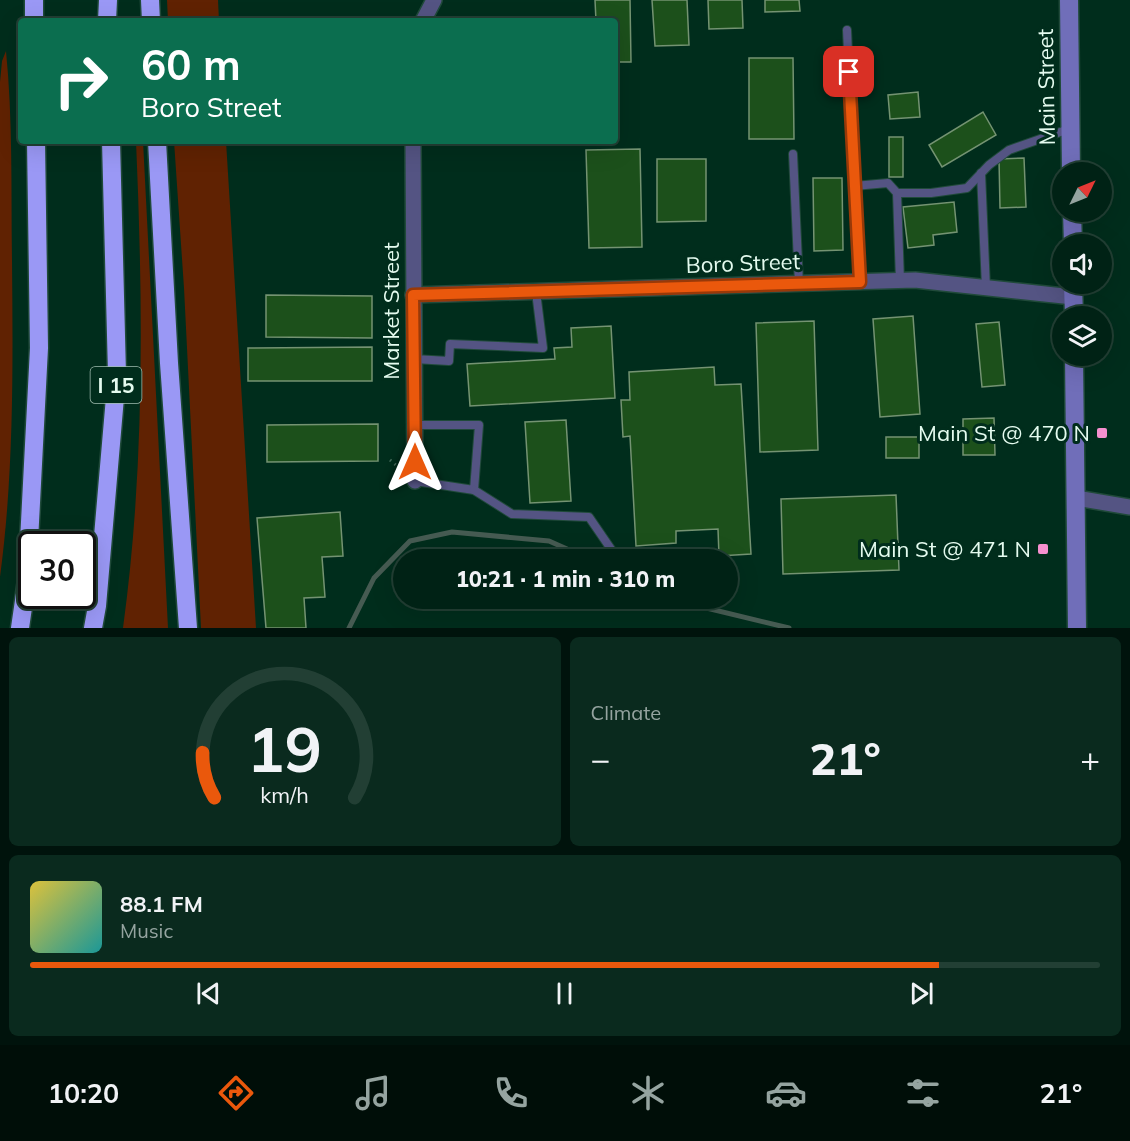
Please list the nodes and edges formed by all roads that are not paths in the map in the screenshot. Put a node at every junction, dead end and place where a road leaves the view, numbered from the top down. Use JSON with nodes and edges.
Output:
{"nodes":[{"id":1,"x":34,"y":0,"type":"edge"},
{"id":2,"x":108,"y":0,"type":"edge"},
{"id":3,"x":150,"y":0,"type":"edge"},
{"id":4,"x":434,"y":0,"type":"edge"},
{"id":5,"x":1069,"y":0,"type":"edge"},
{"id":6,"x":34,"y":18,"type":"edge"},
{"id":7,"x":107,"y":18,"type":"edge"},
{"id":8,"x":151,"y":18,"type":"edge"},
{"id":9,"x":425,"y":18,"type":"edge"},
{"id":10,"x":847,"y":30,"type":"dead end"},
{"id":11,"x":1071,"y":129,"type":"junction"},
{"id":12,"x":36,"y":144,"type":"edge"},
{"id":13,"x":111,"y":144,"type":"edge"},
{"id":14,"x":157,"y":144,"type":"edge"},
{"id":15,"x":412,"y":144,"type":"edge"},
{"id":16,"x":793,"y":154,"type":"dead end"},
{"id":17,"x":1071,"y":162,"type":"edge"},
{"id":18,"x":981,"y":173,"type":"junction"},
{"id":19,"x":854,"y":186,"type":"junction"},
{"id":20,"x":897,"y":193,"type":"junction"},
{"id":21,"x":900,"y":281,"type":"junction"},
{"id":22,"x":860,"y":282,"type":"junction"},
{"id":23,"x":800,"y":284,"type":"junction"},
{"id":24,"x":986,"y":288,"type":"junction"},
{"id":25,"x":1052,"y":290,"type":"edge"},
{"id":26,"x":536,"y":292,"type":"junction"},
{"id":27,"x":413,"y":295,"type":"junction"},
{"id":28,"x":414,"y":359,"type":"junction"},
{"id":29,"x":1074,"y":366,"type":"edge"},
{"id":30,"x":414,"y":425,"type":"junction"},
{"id":31,"x":415,"y":481,"type":"joint"},
{"id":32,"x":474,"y":490,"type":"junction"},
{"id":33,"x":1076,"y":498,"type":"junction"},
{"id":34,"x":1130,"y":507,"type":"edge"},
{"id":35,"x":611,"y":549,"type":"edge"},
{"id":36,"x":20,"y":628,"type":"edge"},
{"id":37,"x":93,"y":628,"type":"edge"},
{"id":38,"x":188,"y":628,"type":"edge"},
{"id":39,"x":1077,"y":628,"type":"edge"}],
"edges":[{"from":1,"to":6,"type":"highway"},
{"from":2,"to":7,"type":"highway"},
{"from":3,"to":8,"type":"highway"},
{"from":4,"to":9,"type":"street"},
{"from":5,"to":11,"type":"main road","name":"Main Street"},
{"from":10,"to":19,"type":"lane"},
{"from":11,"to":17,"type":"main road","name":"Main Street"},
{"from":11,"to":18,"type":"lane"},
{"from":12,"to":36,"type":"highway"},
{"from":13,"to":37,"type":"highway","number":"I 15"},
{"from":14,"to":38,"type":"highway"},
{"from":15,"to":27,"type":"street","name":"Market Street"},
{"from":16,"to":23,"type":"lane"},
{"from":18,"to":20,"type":"lane"},
{"from":18,"to":24,"type":"lane"},
{"from":19,"to":20,"type":"lane"},
{"from":19,"to":22,"type":"lane"},
{"from":20,"to":21,"type":"lane"},
{"from":21,"to":22,"type":"street","name":"Boro Street"},
{"from":21,"to":24,"type":"street","name":"Boro Street"},
{"from":22,"to":23,"type":"street","name":"Boro Street"},
{"from":23,"to":26,"type":"street","name":"Boro Street"},
{"from":24,"to":25,"type":"street","name":"Boro Street"},
{"from":26,"to":27,"type":"street","name":"Boro Street"},
{"from":26,"to":28,"type":"lane"},
{"from":27,"to":28,"type":"street","name":"Market Street"},
{"from":28,"to":30,"type":"street","name":"Market Street"},
{"from":29,"to":33,"type":"main road"},
{"from":30,"to":31,"type":"street","name":"Market Street"},
{"from":30,"to":32,"type":"lane"},
{"from":31,"to":32,"type":"lane"},
{"from":32,"to":35,"type":"lane"},
{"from":33,"to":34,"type":"street"},
{"from":33,"to":39,"type":"main road"}]}
